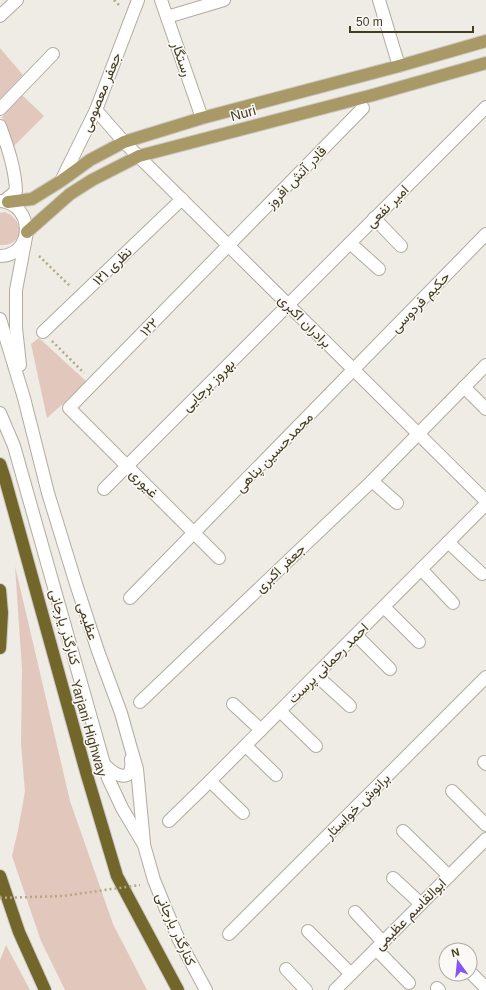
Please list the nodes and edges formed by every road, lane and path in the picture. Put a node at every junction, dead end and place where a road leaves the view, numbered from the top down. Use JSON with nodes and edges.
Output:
{"nodes":[{"id":1,"x":17,"y":0,"type":"edge"},
{"id":2,"x":138,"y":0,"type":"edge"},
{"id":3,"x":161,"y":0,"type":"edge"},
{"id":4,"x":224,"y":0,"type":"edge"},
{"id":5,"x":379,"y":0,"type":"edge"},
{"id":6,"x":0,"y":16,"type":"edge"},
{"id":7,"x":168,"y":17,"type":"junction"},
{"id":8,"x":486,"y":40,"type":"edge"},
{"id":9,"x":53,"y":54,"type":"dead end"},
{"id":10,"x":486,"y":63,"type":"edge"},
{"id":11,"x":399,"y":66,"type":"junction"},
{"id":12,"x":406,"y":86,"type":"junction"},
{"id":13,"x":486,"y":107,"type":"edge"},
{"id":14,"x":363,"y":108,"type":"dead end"},
{"id":15,"x":0,"y":109,"type":"edge"},
{"id":16,"x":96,"y":110,"type":"junction"},
{"id":17,"x":202,"y":118,"type":"junction"},
{"id":18,"x":0,"y":126,"type":"edge"},
{"id":19,"x":208,"y":138,"type":"junction"},
{"id":20,"x":124,"y":142,"type":"junction"},
{"id":21,"x":139,"y":156,"type":"junction"},
{"id":22,"x":61,"y":182,"type":"junction"},
{"id":23,"x":182,"y":199,"type":"junction"},
{"id":24,"x":4,"y":201,"type":"edge"},
{"id":25,"x":374,"y":218,"type":"junction"},
{"id":26,"x":27,"y":232,"type":"junction"},
{"id":27,"x":486,"y":234,"type":"edge"},
{"id":28,"x":350,"y":242,"type":"junction"},
{"id":29,"x":229,"y":246,"type":"junction"},
{"id":30,"x":401,"y":246,"type":"dead end"},
{"id":31,"x":0,"y":256,"type":"edge"},
{"id":32,"x":39,"y":256,"type":"dead end"},
{"id":33,"x":379,"y":269,"type":"dead end"},
{"id":34,"x":80,"y":296,"type":"junction"},
{"id":35,"x":288,"y":305,"type":"junction"},
{"id":36,"x":0,"y":319,"type":"edge"},
{"id":37,"x":43,"y":332,"type":"joint"},
{"id":38,"x":486,"y":365,"type":"edge"},
{"id":39,"x":354,"y":370,"type":"junction"},
{"id":40,"x":93,"y":383,"type":"junction"},
{"id":41,"x":464,"y":388,"type":"junction"},
{"id":42,"x":24,"y":398,"type":"junction"},
{"id":43,"x":69,"y":408,"type":"joint"},
{"id":44,"x":486,"y":409,"type":"edge"},
{"id":45,"x":0,"y":413,"type":"edge"},
{"id":46,"x":419,"y":434,"type":"junction"},
{"id":47,"x":0,"y":464,"type":"edge"},
{"id":48,"x":127,"y":466,"type":"junction"},
{"id":49,"x":372,"y":481,"type":"junction"},
{"id":50,"x":104,"y":488,"type":"dead end"},
{"id":51,"x":397,"y":503,"type":"dead end"},
{"id":52,"x":486,"y":503,"type":"edge"},
{"id":53,"x":194,"y":533,"type":"junction"},
{"id":54,"x":448,"y":542,"type":"junction"},
{"id":55,"x":219,"y":558,"type":"dead end"},
{"id":56,"x":421,"y":569,"type":"junction"},
{"id":57,"x":482,"y":574,"type":"dead end"},
{"id":58,"x":0,"y":590,"type":"edge"},
{"id":59,"x":130,"y":598,"type":"dead end"},
{"id":60,"x":453,"y":603,"type":"dead end"},
{"id":61,"x":384,"y":607,"type":"junction"},
{"id":62,"x":356,"y":635,"type":"junction"},
{"id":63,"x":419,"y":642,"type":"dead end"},
{"id":64,"x":0,"y":648,"type":"edge"},
{"id":65,"x":390,"y":669,"type":"dead end"},
{"id":66,"x":316,"y":675,"type":"junction"},
{"id":67,"x":486,"y":677,"type":"edge"},
{"id":68,"x":140,"y":702,"type":"dead end"},
{"id":69,"x":233,"y":704,"type":"dead end"},
{"id":70,"x":350,"y":706,"type":"dead end"},
{"id":71,"x":280,"y":711,"type":"junction"},
{"id":72,"x":261,"y":730,"type":"junction"},
{"id":73,"x":130,"y":745,"type":"junction"},
{"id":74,"x":246,"y":746,"type":"junction"},
{"id":75,"x":316,"y":746,"type":"dead end"},
{"id":76,"x":103,"y":763,"type":"junction"},
{"id":77,"x":276,"y":775,"type":"dead end"},
{"id":78,"x":210,"y":781,"type":"junction"},
{"id":79,"x":452,"y":791,"type":"dead end"},
{"id":80,"x":243,"y":813,"type":"dead end"},
{"id":81,"x":169,"y":821,"type":"dead end"},
{"id":82,"x":486,"y":825,"type":"edge"},
{"id":83,"x":403,"y":831,"type":"dead end"},
{"id":84,"x":486,"y":839,"type":"edge"},
{"id":85,"x":144,"y":845,"type":"junction"},
{"id":86,"x":449,"y":876,"type":"junction"},
{"id":87,"x":393,"y":878,"type":"dead end"},
{"id":88,"x":1,"y":879,"type":"edge"},
{"id":89,"x":140,"y":885,"type":"dead end"},
{"id":90,"x":0,"y":898,"type":"edge"},
{"id":91,"x":421,"y":904,"type":"junction"},
{"id":92,"x":355,"y":912,"type":"dead end"},
{"id":93,"x":308,"y":931,"type":"dead end"},
{"id":94,"x":229,"y":934,"type":"dead end"},
{"id":95,"x":380,"y":945,"type":"junction"},
{"id":96,"x":286,"y":969,"type":"dead end"},
{"id":97,"x":351,"y":974,"type":"junction"},
{"id":98,"x":478,"y":980,"type":"edge"},
{"id":99,"x":409,"y":983,"type":"dead end"},
{"id":100,"x":340,"y":988,"type":"edge"},
{"id":101,"x":486,"y":988,"type":"edge"},
{"id":102,"x":45,"y":990,"type":"edge"},
{"id":103,"x":178,"y":990,"type":"edge"},
{"id":104,"x":206,"y":990,"type":"edge"},
{"id":105,"x":306,"y":990,"type":"edge"}],
"edges":[{"from":1,"to":6,"type":"street"},
{"from":2,"to":16,"type":"street","name":"جعفر معصومی"},
{"from":3,"to":7,"type":"street","name":"رستگار"},
{"from":4,"to":7,"type":"street"},
{"from":5,"to":11,"type":"street"},
{"from":7,"to":17,"type":"street","name":"رستگار"},
{"from":8,"to":11,"type":"main road","name":"Nuri"},
{"from":9,"to":15,"type":"street"},
{"from":10,"to":12,"type":"main road","name":"Nuri"},
{"from":11,"to":12,"type":"main road"},
{"from":11,"to":17,"type":"main road","name":"Nuri"},
{"from":12,"to":19,"type":"main road","name":"Nuri"},
{"from":13,"to":25,"type":"street","name":"امیر نفعی"},
{"from":14,"to":29,"type":"street","name":"قادر آتش افروز"},
{"from":16,"to":20,"type":"street","name":"برادران اکبری"},
{"from":16,"to":22,"type":"street","name":"جعفر معصومی"},
{"from":17,"to":19,"type":"main road"},
{"from":17,"to":20,"type":"main road","name":"Nuri"},
{"from":18,"to":24,"type":"street"},
{"from":19,"to":21,"type":"main road","name":"Nuri"},
{"from":20,"to":21,"type":"street","name":"برادران اکبری"},
{"from":20,"to":22,"type":"main road","name":"Nuri"},
{"from":21,"to":23,"type":"street","name":"برادران اکبری"},
{"from":21,"to":26,"type":"main road","name":"Nuri"},
{"from":22,"to":24,"type":"main road","name":"Nuri"},
{"from":23,"to":29,"type":"street","name":"برادران اکبری"},
{"from":23,"to":34,"type":"street","name":"نظری ۱۲۱"},
{"from":24,"to":26,"type":"street"},
{"from":25,"to":28,"type":"street","name":"امیر نفعی"},
{"from":25,"to":30,"type":"street"},
{"from":26,"to":31,"type":"street"},
{"from":26,"to":42,"type":"street"},
{"from":27,"to":39,"type":"street","name":"حکیم فردوسی"},
{"from":28,"to":33,"type":"street"},
{"from":28,"to":35,"type":"street","name":"امیر نفعی"},
{"from":29,"to":35,"type":"street","name":"برادران اکبری"},
{"from":29,"to":40,"type":"street","name":"۱۲۲"},
{"from":32,"to":34,"type":"path"},
{"from":34,"to":37,"type":"street","name":"نظری ۱۲۱"},
{"from":35,"to":39,"type":"street","name":"برادران اکبری"},
{"from":35,"to":48,"type":"street","name":"بهروز برجایی"},
{"from":36,"to":42,"type":"street"},
{"from":37,"to":40,"type":"path"},
{"from":38,"to":41,"type":"street","name":"جعفر اکبری"},
{"from":39,"to":46,"type":"street","name":"برادران اکبری"},
{"from":39,"to":53,"type":"street","name":"محمدحسین پناهی"},
{"from":40,"to":43,"type":"street","name":"۱۲۲"},
{"from":41,"to":44,"type":"street"},
{"from":41,"to":46,"type":"street","name":"جعفر اکبری"},
{"from":42,"to":73,"type":"street","name":"عظیمی"},
{"from":43,"to":48,"type":"street","name":"غیوری"},
{"from":45,"to":76,"type":"street","name":"کنارگذر یارجانی"},
{"from":46,"to":49,"type":"street","name":"جعفر اکبری"},
{"from":46,"to":52,"type":"street","name":"برادران اکبری"},
{"from":47,"to":103,"type":"highway","name":"Yarjani Highway"},
{"from":48,"to":50,"type":"street","name":"بهروز برجایی"},
{"from":48,"to":53,"type":"street","name":"غیوری"},
{"from":49,"to":51,"type":"street"},
{"from":49,"to":68,"type":"street","name":"جعفر اکبری"},
{"from":52,"to":54,"type":"street","name":"احمد رحمانی پرست"},
{"from":53,"to":55,"type":"street","name":"غیوری"},
{"from":53,"to":59,"type":"street","name":"محمدحسین پناهی"},
{"from":54,"to":56,"type":"street","name":"احمد رحمانی پرست"},
{"from":54,"to":57,"type":"street"},
{"from":56,"to":60,"type":"street"},
{"from":56,"to":61,"type":"street","name":"احمد رحمانی پرست"},
{"from":58,"to":64,"type":"highway"},
{"from":61,"to":62,"type":"street","name":"احمد رحمانی پرست"},
{"from":61,"to":63,"type":"street"},
{"from":62,"to":65,"type":"street"},
{"from":62,"to":66,"type":"street","name":"احمد رحمانی پرست"},
{"from":66,"to":70,"type":"street"},
{"from":66,"to":71,"type":"street","name":"احمد رحمانی پرست"},
{"from":67,"to":94,"type":"street","name":"برانوش خواستار"},
{"from":69,"to":72,"type":"street"},
{"from":71,"to":72,"type":"street","name":"احمد رحمانی پرست"},
{"from":71,"to":75,"type":"street"},
{"from":72,"to":74,"type":"street","name":"احمد رحمانی پرست"},
{"from":73,"to":76,"type":"street"},
{"from":73,"to":85,"type":"street","name":"عظیمی"},
{"from":74,"to":77,"type":"street"},
{"from":74,"to":78,"type":"street","name":"احمد رحمانی پرست"},
{"from":76,"to":85,"type":"street","name":"کنارگذر یارجانی"},
{"from":78,"to":80,"type":"street"},
{"from":78,"to":81,"type":"street","name":"احمد رحمانی پرست"},
{"from":79,"to":82,"type":"street"},
{"from":83,"to":86,"type":"street"},
{"from":84,"to":86,"type":"street","name":"ابوالقاسم عظیمی"},
{"from":85,"to":104,"type":"street","name":"کنارگذر یارجانی"},
{"from":86,"to":91,"type":"street","name":"ابوالقاسم عظیمی"},
{"from":87,"to":91,"type":"street"},
{"from":88,"to":102,"type":"highway"},
{"from":89,"to":90,"type":"path","bridge":true},
{"from":91,"to":95,"type":"street","name":"ابوالقاسم عظیمی"},
{"from":92,"to":95,"type":"street"},
{"from":93,"to":97,"type":"street"},
{"from":95,"to":97,"type":"street","name":"ابوالقاسم عظیمی"},
{"from":95,"to":99,"type":"street"},
{"from":96,"to":105,"type":"street"},
{"from":97,"to":100,"type":"street","name":"ابوالقاسم عظیمی"},
{"from":98,"to":101,"type":"street"}]}
